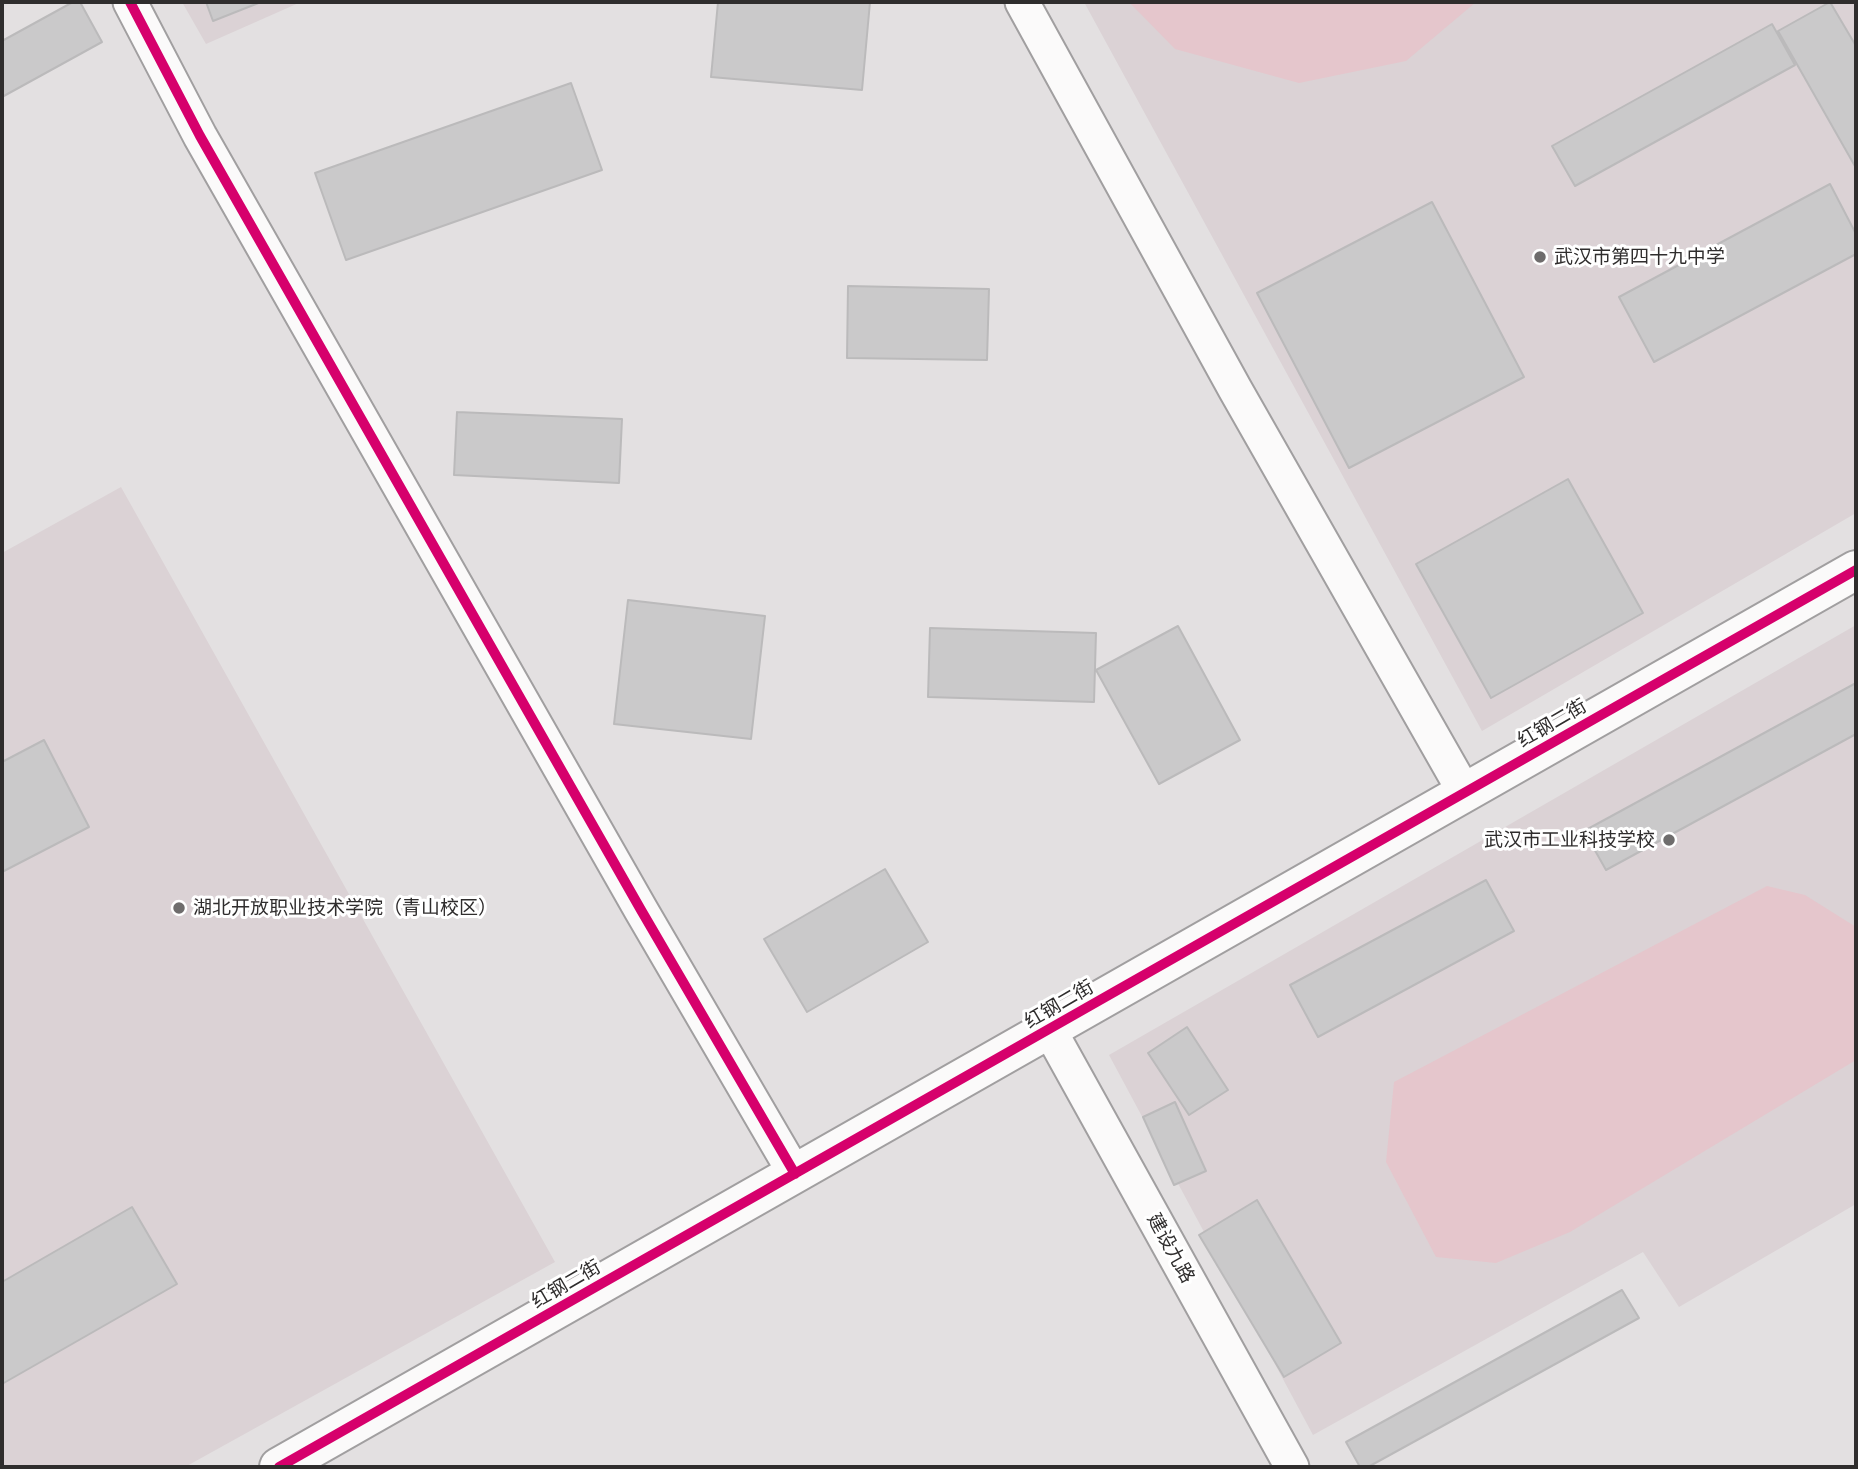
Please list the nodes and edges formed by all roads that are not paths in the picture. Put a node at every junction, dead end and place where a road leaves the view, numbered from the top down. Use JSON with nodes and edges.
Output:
{"nodes":[{"id":1,"x":130,"y":2,"type":"edge"},
{"id":2,"x":1023,"y":2,"type":"edge"},
{"id":3,"x":1856,"y":570,"type":"edge"},
{"id":4,"x":1465,"y":793,"type":"junction"},
{"id":5,"x":1049,"y":1030,"type":"junction"},
{"id":6,"x":795,"y":1174,"type":"junction"},
{"id":7,"x":279,"y":1467,"type":"edge"},
{"id":8,"x":1292,"y":1467,"type":"edge"}],
"edges":[{"from":1,"to":6,"type":"street"},
{"from":2,"to":4,"type":"street"},
{"from":3,"to":4,"type":"street","name":"红钢二街"},
{"from":4,"to":5,"type":"street","name":"红钢二街"},
{"from":5,"to":6,"type":"street","name":"红钢二街"},
{"from":5,"to":8,"type":"street","name":"建设九路"},
{"from":6,"to":7,"type":"street","name":"红钢二街"}]}
